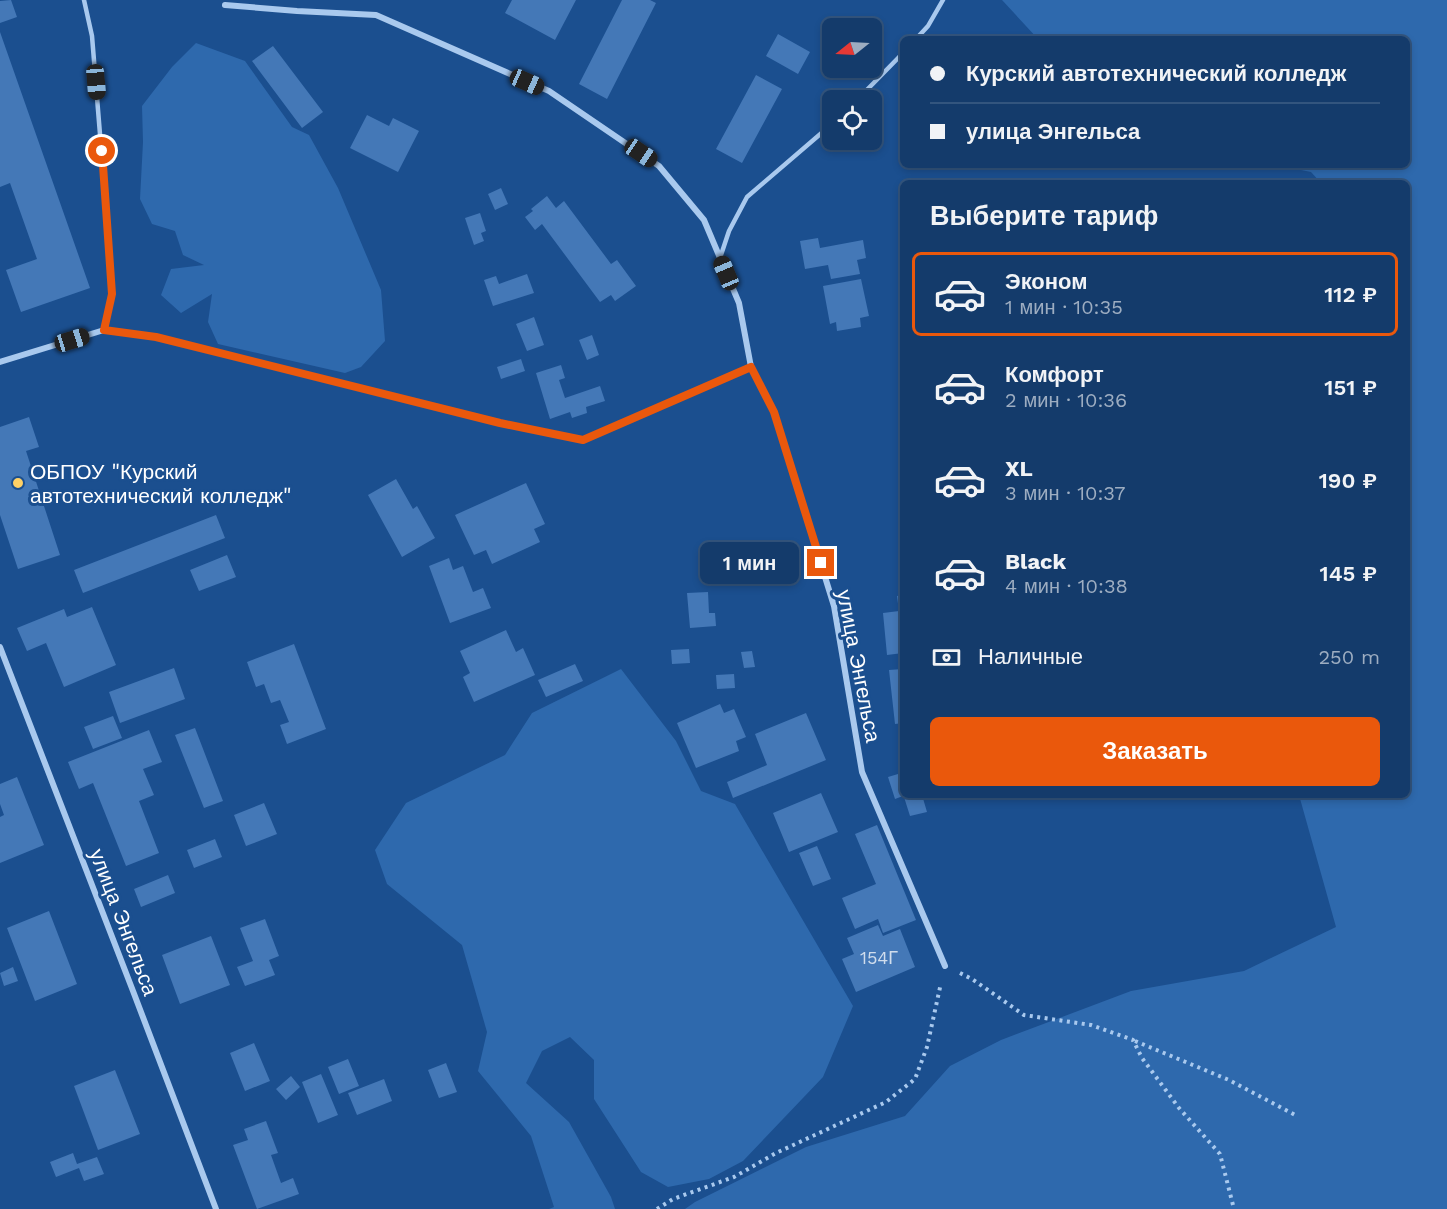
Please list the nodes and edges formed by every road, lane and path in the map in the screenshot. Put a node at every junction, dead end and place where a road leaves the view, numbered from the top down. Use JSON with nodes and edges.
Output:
{"nodes":[{"id":1,"x":84,"y":0,"type":"edge"},
{"id":2,"x":944,"y":0,"type":"edge"},
{"id":3,"x":225,"y":5,"type":"dead end"},
{"id":4,"x":919,"y":36,"type":"edge"},
{"id":5,"x":900,"y":56,"type":"edge"},
{"id":6,"x":867,"y":90,"type":"edge"},
{"id":7,"x":822,"y":133,"type":"edge"},
{"id":8,"x":720,"y":258,"type":"junction"},
{"id":9,"x":104,"y":330,"type":"junction"},
{"id":10,"x":0,"y":362,"type":"edge"},
{"id":11,"x":751,"y":367,"type":"junction"},
{"id":12,"x":0,"y":647,"type":"edge"},
{"id":13,"x":945,"y":966,"type":"junction"},
{"id":14,"x":1133,"y":1040,"type":"junction"},
{"id":15,"x":1297,"y":1116,"type":"dead end"},
{"id":16,"x":216,"y":1209,"type":"edge"},
{"id":17,"x":657,"y":1209,"type":"edge"},
{"id":18,"x":1234,"y":1209,"type":"edge"}],
"edges":[{"from":1,"to":9,"type":"lane"},
{"from":2,"to":4,"type":"lane"},
{"from":3,"to":8,"type":"street","name":"улица Энгельса"},
{"from":5,"to":6,"type":"lane"},
{"from":7,"to":8,"type":"lane"},
{"from":8,"to":11,"type":"street","name":"улица Энгельса"},
{"from":9,"to":10,"type":"street"},
{"from":9,"to":11,"type":"street"},
{"from":11,"to":13,"type":"street","name":"улица Энгельса"},
{"from":12,"to":16,"type":"street","name":"улица Энгельса"},
{"from":13,"to":14,"type":"path"},
{"from":13,"to":17,"type":"path"},
{"from":14,"to":15,"type":"path"},
{"from":14,"to":18,"type":"path"}]}
